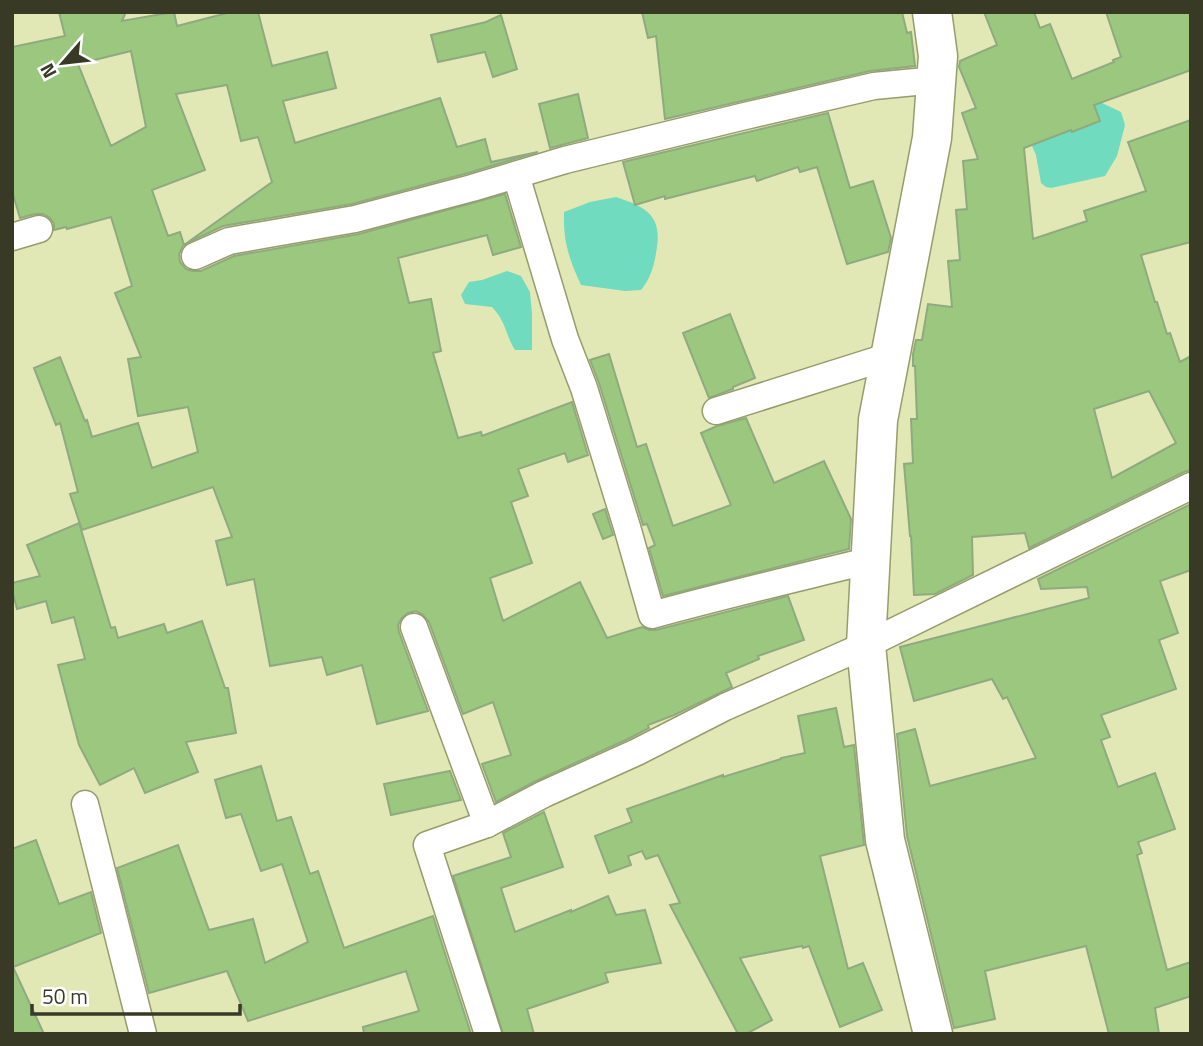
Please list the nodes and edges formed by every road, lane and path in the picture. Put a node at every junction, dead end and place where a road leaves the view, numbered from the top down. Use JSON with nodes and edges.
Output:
{"nodes":[{"id":1,"x":932,"y":12,"type":"edge"},
{"id":2,"x":936,"y":80,"type":"junction"},
{"id":3,"x":516,"y":175,"type":"junction"},
{"id":4,"x":39,"y":229,"type":"dead end"},
{"id":5,"x":12,"y":237,"type":"edge"},
{"id":6,"x":195,"y":257,"type":"dead end"},
{"id":7,"x":890,"y":356,"type":"junction"},
{"id":8,"x":716,"y":411,"type":"dead end"},
{"id":9,"x":1191,"y":486,"type":"edge"},
{"id":10,"x":871,"y":560,"type":"junction"},
{"id":11,"x":414,"y":626,"type":"dead end"},
{"id":12,"x":866,"y":645,"type":"junction"},
{"id":13,"x":85,"y":804,"type":"dead end"},
{"id":14,"x":487,"y":824,"type":"junction"},
{"id":15,"x":143,"y":1034,"type":"edge"},
{"id":16,"x":488,"y":1034,"type":"edge"},
{"id":17,"x":933,"y":1034,"type":"edge"}],
"edges":[{"from":1,"to":2,"type":"main road"},
{"from":2,"to":3,"type":"street"},
{"from":2,"to":7,"type":"main road"},
{"from":3,"to":6,"type":"street"},
{"from":3,"to":10,"type":"street"},
{"from":4,"to":5,"type":"street"},
{"from":7,"to":8,"type":"street"},
{"from":7,"to":10,"type":"main road"},
{"from":9,"to":12,"type":"street"},
{"from":10,"to":12,"type":"main road"},
{"from":11,"to":14,"type":"street"},
{"from":12,"to":14,"type":"street"},
{"from":12,"to":17,"type":"main road"},
{"from":13,"to":15,"type":"street"},
{"from":14,"to":16,"type":"street"}]}
